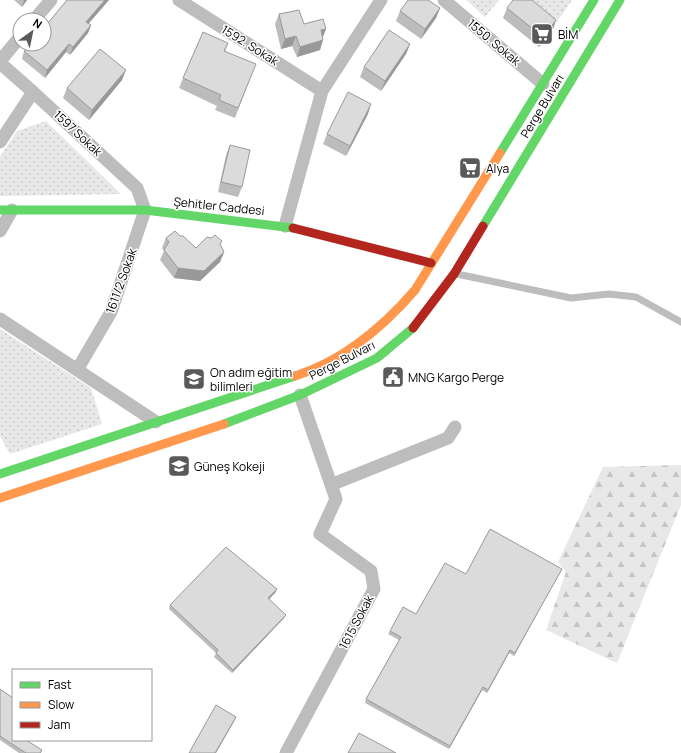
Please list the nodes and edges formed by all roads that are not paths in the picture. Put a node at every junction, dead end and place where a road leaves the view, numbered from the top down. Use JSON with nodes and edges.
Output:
{"nodes":[{"id":1,"x":51,"y":0,"type":"edge"},
{"id":2,"x":179,"y":0,"type":"edge"},
{"id":3,"x":381,"y":0,"type":"edge"},
{"id":4,"x":444,"y":0,"type":"edge"},
{"id":5,"x":594,"y":0,"type":"edge"},
{"id":6,"x":620,"y":0,"type":"edge"},
{"id":7,"x":41,"y":12,"type":"edge"},
{"id":8,"x":12,"y":47,"type":"edge"},
{"id":9,"x":0,"y":62,"type":"edge"},
{"id":10,"x":543,"y":84,"type":"junction"},
{"id":11,"x":322,"y":91,"type":"junction"},
{"id":12,"x":34,"y":92,"type":"junction"},
{"id":13,"x":0,"y":142,"type":"edge"},
{"id":14,"x":6,"y":210,"type":"edge"},
{"id":15,"x":145,"y":210,"type":"junction"},
{"id":16,"x":286,"y":226,"type":"junction"},
{"id":17,"x":0,"y":231,"type":"edge"},
{"id":18,"x":431,"y":263,"type":"junction"},
{"id":19,"x":454,"y":274,"type":"junction"},
{"id":20,"x":0,"y":319,"type":"edge"},
{"id":21,"x":681,"y":322,"type":"edge"},
{"id":22,"x":77,"y":370,"type":"junction"},
{"id":23,"x":300,"y":395,"type":"junction"},
{"id":24,"x":156,"y":422,"type":"junction"},
{"id":25,"x":455,"y":428,"type":"dead end"},
{"id":26,"x":2,"y":469,"type":"edge"},
{"id":27,"x":332,"y":484,"type":"junction"},
{"id":28,"x":0,"y":498,"type":"edge"},
{"id":29,"x":286,"y":753,"type":"edge"}],
"edges":[{"from":1,"to":7,"type":"street"},
{"from":2,"to":11,"type":"street","name":"1592. Sokak"},
{"from":3,"to":11,"type":"street"},
{"from":4,"to":10,"type":"street","name":"1550. Sokak"},
{"from":5,"to":10,"type":"main road","name":"Perge Bulvarı"},
{"from":6,"to":19,"type":"main road","name":"Perge Bulvarı"},
{"from":8,"to":9,"type":"street"},
{"from":9,"to":12,"type":"street","name":"1597 Sokak"},
{"from":10,"to":18,"type":"main road","name":"Perge Bulvarı"},
{"from":11,"to":16,"type":"street"},
{"from":12,"to":13,"type":"street"},
{"from":12,"to":15,"type":"street","name":"1597 Sokak"},
{"from":14,"to":15,"type":"main road","name":"Şehitler Caddesi"},
{"from":14,"to":17,"type":"street"},
{"from":15,"to":16,"type":"main road","name":"Şehitler Caddesi"},
{"from":15,"to":22,"type":"street","name":"1611/2 Sokak"},
{"from":16,"to":18,"type":"main road","name":"Şehitler Caddesi"},
{"from":18,"to":24,"type":"main road","name":"Perge Bulvarı"},
{"from":19,"to":21,"type":"lane"},
{"from":19,"to":23,"type":"main road","name":"Perge Bulvarı"},
{"from":20,"to":22,"type":"street"},
{"from":22,"to":24,"type":"street"},
{"from":23,"to":27,"type":"street","name":"1615 Sokak"},
{"from":23,"to":28,"type":"main road","name":"Perge Bulvarı"},
{"from":24,"to":26,"type":"main road","name":"Perge Bulvarı"},
{"from":25,"to":27,"type":"street"},
{"from":27,"to":29,"type":"street","name":"1615 Sokak"}]}
